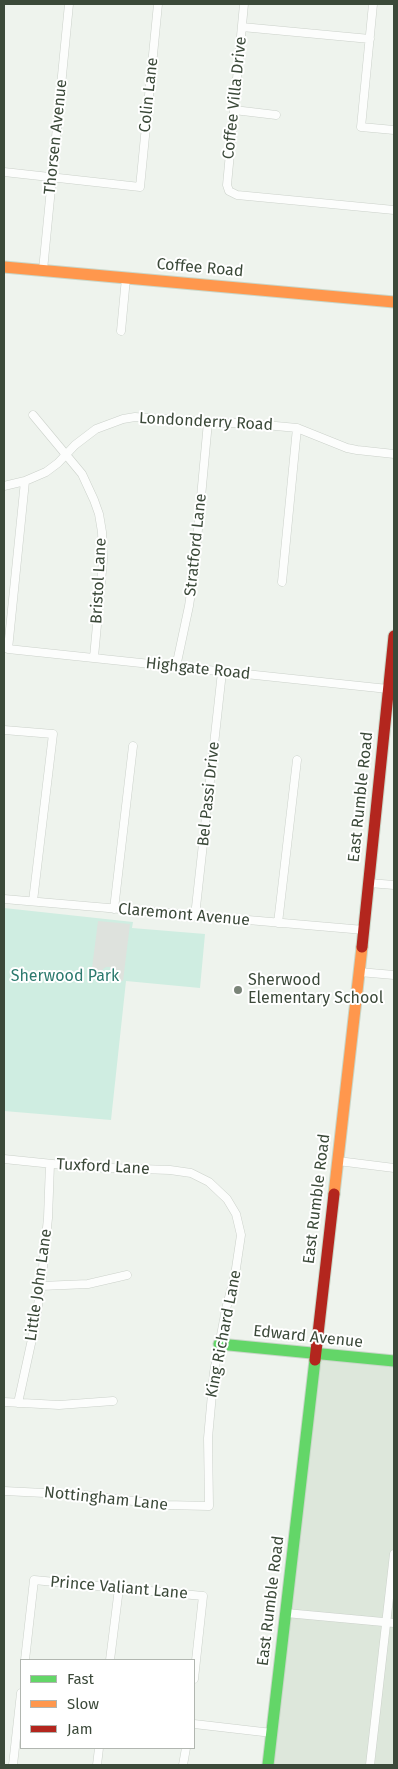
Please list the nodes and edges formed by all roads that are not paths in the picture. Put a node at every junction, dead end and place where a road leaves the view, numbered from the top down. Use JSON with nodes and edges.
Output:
{"nodes":[{"id":1,"x":69,"y":4,"type":"edge"},
{"id":2,"x":158,"y":4,"type":"edge"},
{"id":3,"x":244,"y":4,"type":"edge"},
{"id":4,"x":373,"y":4,"type":"edge"},
{"id":5,"x":242,"y":27,"type":"junction"},
{"id":6,"x":370,"y":39,"type":"junction"},
{"id":7,"x":234,"y":110,"type":"junction"},
{"id":8,"x":276,"y":115,"type":"dead end"},
{"id":9,"x":394,"y":130,"type":"edge"},
{"id":10,"x":4,"y":172,"type":"edge"},
{"id":11,"x":52,"y":177,"type":"junction"},
{"id":12,"x":394,"y":210,"type":"edge"},
{"id":13,"x":4,"y":267,"type":"edge"},
{"id":14,"x":42,"y":270,"type":"junction"},
{"id":15,"x":126,"y":278,"type":"junction"},
{"id":16,"x":394,"y":302,"type":"edge"},
{"id":17,"x":121,"y":331,"type":"dead end"},
{"id":18,"x":33,"y":415,"type":"dead end"},
{"id":19,"x":208,"y":422,"type":"junction"},
{"id":20,"x":298,"y":428,"type":"junction"},
{"id":21,"x":66,"y":454,"type":"junction"},
{"id":22,"x":394,"y":454,"type":"edge"},
{"id":23,"x":25,"y":482,"type":"junction"},
{"id":24,"x":4,"y":486,"type":"edge"},
{"id":25,"x":282,"y":582,"type":"dead end"},
{"id":26,"x":394,"y":636,"type":"edge"},
{"id":27,"x":94,"y":657,"type":"junction"},
{"id":28,"x":176,"y":667,"type":"junction"},
{"id":29,"x":222,"y":672,"type":"junction"},
{"id":30,"x":388,"y":688,"type":"junction"},
{"id":31,"x":4,"y":730,"type":"edge"},
{"id":32,"x":133,"y":746,"type":"dead end"},
{"id":33,"x":297,"y":760,"type":"dead end"},
{"id":34,"x":369,"y":883,"type":"junction"},
{"id":35,"x":394,"y":885,"type":"edge"},
{"id":36,"x":4,"y":899,"type":"edge"},
{"id":37,"x":33,"y":902,"type":"junction"},
{"id":38,"x":114,"y":909,"type":"junction"},
{"id":39,"x":195,"y":916,"type":"junction"},
{"id":40,"x":278,"y":923,"type":"junction"},
{"id":41,"x":364,"y":930,"type":"junction"},
{"id":42,"x":359,"y":972,"type":"junction"},
{"id":43,"x":394,"y":975,"type":"edge"},
{"id":44,"x":4,"y":1159,"type":"edge"},
{"id":45,"x":338,"y":1161,"type":"junction"},
{"id":46,"x":50,"y":1164,"type":"junction"},
{"id":47,"x":394,"y":1168,"type":"edge"},
{"id":48,"x":201,"y":1177,"type":"joint"},
{"id":49,"x":127,"y":1275,"type":"dead end"},
{"id":50,"x":41,"y":1286,"type":"junction"},
{"id":51,"x":219,"y":1344,"type":"junction"},
{"id":52,"x":316,"y":1354,"type":"junction"},
{"id":53,"x":394,"y":1362,"type":"edge"},
{"id":54,"x":113,"y":1401,"type":"dead end"},
{"id":55,"x":4,"y":1402,"type":"edge"},
{"id":56,"x":18,"y":1404,"type":"junction"},
{"id":57,"x":4,"y":1491,"type":"edge"},
{"id":58,"x":209,"y":1506,"type":"joint"},
{"id":59,"x":394,"y":1554,"type":"edge"},
{"id":60,"x":119,"y":1588,"type":"junction"},
{"id":61,"x":286,"y":1613,"type":"junction"},
{"id":62,"x":390,"y":1622,"type":"edge"},
{"id":63,"x":25,"y":1659,"type":"edge"},
{"id":64,"x":110,"y":1659,"type":"edge"},
{"id":65,"x":195,"y":1670,"type":"edge"},
{"id":66,"x":20,"y":1702,"type":"edge"},
{"id":67,"x":195,"y":1724,"type":"edge"},
{"id":68,"x":272,"y":1733,"type":"junction"},
{"id":69,"x":99,"y":1749,"type":"edge"},
{"id":70,"x":186,"y":1749,"type":"edge"},
{"id":71,"x":13,"y":1765,"type":"edge"},
{"id":72,"x":97,"y":1765,"type":"edge"},
{"id":73,"x":183,"y":1765,"type":"edge"},
{"id":74,"x":268,"y":1765,"type":"edge"},
{"id":75,"x":370,"y":1765,"type":"edge"}],
"edges":[{"from":1,"to":11,"type":"street","name":"Thorsen Avenue"},
{"from":2,"to":11,"type":"street","name":"Colin Lane"},
{"from":3,"to":5,"type":"street","name":"Coffee Villa Drive"},
{"from":4,"to":6,"type":"street"},
{"from":5,"to":6,"type":"street"},
{"from":5,"to":7,"type":"street","name":"Coffee Villa Drive"},
{"from":6,"to":9,"type":"street"},
{"from":7,"to":8,"type":"street"},
{"from":7,"to":12,"type":"street","name":"Coffee Villa Drive"},
{"from":10,"to":11,"type":"street"},
{"from":11,"to":14,"type":"street","name":"Thorsen Avenue"},
{"from":13,"to":14,"type":"street","name":"Coffee Road"},
{"from":14,"to":15,"type":"street","name":"Coffee Road"},
{"from":15,"to":16,"type":"street","name":"Coffee Road"},
{"from":15,"to":17,"type":"street"},
{"from":18,"to":21,"type":"street","name":"Bristol Lane"},
{"from":19,"to":20,"type":"street","name":"Londonderry Road"},
{"from":19,"to":21,"type":"street","name":"Londonderry Road"},
{"from":19,"to":28,"type":"street","name":"Stratford Lane"},
{"from":20,"to":22,"type":"street","name":"Londonderry Road"},
{"from":20,"to":25,"type":"street"},
{"from":21,"to":23,"type":"street","name":"Londonderry Road"},
{"from":21,"to":27,"type":"street","name":"Bristol Lane"},
{"from":23,"to":24,"type":"street","name":"Londonderry Road"},
{"from":23,"to":27,"type":"street","name":"Highgate Road"},
{"from":26,"to":30,"type":"street","name":"East Rumble Road"},
{"from":27,"to":28,"type":"street","name":"Highgate Road"},
{"from":28,"to":29,"type":"street","name":"Highgate Road"},
{"from":29,"to":30,"type":"street","name":"Highgate Road"},
{"from":29,"to":39,"type":"street","name":"Bel Passi Drive"},
{"from":30,"to":34,"type":"street","name":"East Rumble Road"},
{"from":31,"to":37,"type":"street"},
{"from":32,"to":38,"type":"street"},
{"from":33,"to":40,"type":"street"},
{"from":34,"to":35,"type":"street"},
{"from":34,"to":41,"type":"street","name":"East Rumble Road"},
{"from":36,"to":37,"type":"street","name":"Claremont Avenue"},
{"from":37,"to":38,"type":"street","name":"Claremont Avenue"},
{"from":38,"to":39,"type":"street","name":"Claremont Avenue"},
{"from":39,"to":40,"type":"street","name":"Claremont Avenue"},
{"from":40,"to":41,"type":"street","name":"Claremont Avenue"},
{"from":41,"to":42,"type":"street","name":"East Rumble Road"},
{"from":42,"to":43,"type":"street"},
{"from":42,"to":45,"type":"street","name":"East Rumble Road"},
{"from":44,"to":46,"type":"street","name":"Tuxford Lane"},
{"from":45,"to":47,"type":"street"},
{"from":45,"to":52,"type":"street","name":"East Rumble Road"},
{"from":46,"to":48,"type":"street","name":"Tuxford Lane"},
{"from":46,"to":50,"type":"street","name":"Little John Lane"},
{"from":48,"to":51,"type":"street","name":"King Richard Lane"},
{"from":49,"to":50,"type":"street"},
{"from":50,"to":56,"type":"street","name":"Little John Lane"},
{"from":51,"to":52,"type":"street","name":"Edward Avenue"},
{"from":51,"to":58,"type":"street","name":"King Richard Lane"},
{"from":52,"to":53,"type":"street","name":"Edward Avenue"},
{"from":52,"to":61,"type":"street","name":"East Rumble Road"},
{"from":54,"to":56,"type":"street"},
{"from":55,"to":56,"type":"street"},
{"from":57,"to":58,"type":"street","name":"Nottingham Lane"},
{"from":59,"to":62,"type":"street"},
{"from":60,"to":63,"type":"street","name":"Prince Valiant Lane"},
{"from":60,"to":64,"type":"street"},
{"from":60,"to":65,"type":"street","name":"Prince Valiant Lane"},
{"from":61,"to":62,"type":"street"},
{"from":61,"to":68,"type":"street","name":"East Rumble Road"},
{"from":62,"to":75,"type":"street"},
{"from":66,"to":71,"type":"street"},
{"from":67,"to":68,"type":"street"},
{"from":68,"to":74,"type":"street","name":"East Rumble Road"},
{"from":69,"to":72,"type":"street"},
{"from":70,"to":73,"type":"street"}]}
